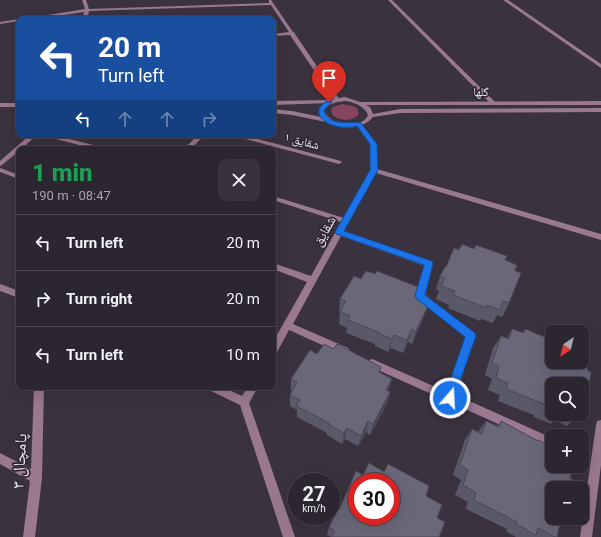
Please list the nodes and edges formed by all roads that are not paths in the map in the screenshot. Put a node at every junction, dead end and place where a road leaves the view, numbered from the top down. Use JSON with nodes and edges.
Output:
{"nodes":[{"id":1,"x":84,"y":0,"type":"edge"},
{"id":2,"x":390,"y":0,"type":"edge"},
{"id":3,"x":505,"y":0,"type":"edge"},
{"id":4,"x":271,"y":2,"type":"edge"},
{"id":5,"x":87,"y":10,"type":"junction"},
{"id":6,"x":46,"y":16,"type":"edge"},
{"id":7,"x":86,"y":16,"type":"edge"},
{"id":8,"x":16,"y":20,"type":"edge"},
{"id":9,"x":0,"y":22,"type":"edge"},
{"id":10,"x":293,"y":33,"type":"junction"},
{"id":11,"x":276,"y":35,"type":"edge"},
{"id":12,"x":601,"y":66,"type":"edge"},
{"id":13,"x":337,"y":100,"type":"junction"},
{"id":14,"x":329,"y":102,"type":"junction"},
{"id":15,"x":361,"y":103,"type":"junction"},
{"id":16,"x":493,"y":103,"type":"junction"},
{"id":17,"x":601,"y":103,"type":"edge"},
{"id":18,"x":276,"y":104,"type":"edge"},
{"id":19,"x":0,"y":105,"type":"edge"},
{"id":20,"x":16,"y":105,"type":"edge"},
{"id":21,"x":601,"y":110,"type":"edge"},
{"id":22,"x":276,"y":111,"type":"edge"},
{"id":23,"x":369,"y":116,"type":"junction"},
{"id":24,"x":326,"y":120,"type":"junction"},
{"id":25,"x":359,"y":124,"type":"junction"},
{"id":26,"x":30,"y":138,"type":"edge"},
{"id":27,"x":58,"y":138,"type":"edge"},
{"id":28,"x":198,"y":138,"type":"edge"},
{"id":29,"x":247,"y":138,"type":"edge"},
{"id":30,"x":21,"y":146,"type":"edge"},
{"id":31,"x":91,"y":146,"type":"edge"},
{"id":32,"x":189,"y":146,"type":"edge"},
{"id":33,"x":16,"y":150,"type":"edge"},
{"id":34,"x":339,"y":162,"type":"dead end"},
{"id":35,"x":0,"y":164,"type":"edge"},
{"id":36,"x":0,"y":170,"type":"edge"},
{"id":37,"x":374,"y":170,"type":"junction"},
{"id":38,"x":16,"y":176,"type":"edge"},
{"id":39,"x":276,"y":199,"type":"edge"},
{"id":40,"x":346,"y":220,"type":"junction"},
{"id":41,"x":339,"y":232,"type":"junction"},
{"id":42,"x":601,"y":237,"type":"edge"},
{"id":43,"x":276,"y":267,"type":"edge"},
{"id":44,"x":312,"y":280,"type":"junction"},
{"id":45,"x":0,"y":287,"type":"edge"},
{"id":46,"x":16,"y":294,"type":"edge"},
{"id":47,"x":287,"y":326,"type":"junction"},
{"id":48,"x":276,"y":346,"type":"edge"},
{"id":49,"x":351,"y":354,"type":"edge"},
{"id":50,"x":365,"y":360,"type":"edge"},
{"id":51,"x":39,"y":390,"type":"edge"},
{"id":52,"x":218,"y":390,"type":"edge"},
{"id":53,"x":251,"y":390,"type":"edge"},
{"id":54,"x":450,"y":398,"type":"junction"},
{"id":55,"x":244,"y":402,"type":"junction"},
{"id":56,"x":601,"y":425,"type":"edge"},
{"id":57,"x":545,"y":440,"type":"edge"},
{"id":58,"x":0,"y":458,"type":"edge"},
{"id":59,"x":36,"y":478,"type":"junction"},
{"id":60,"x":29,"y":537,"type":"edge"},
{"id":61,"x":289,"y":537,"type":"edge"},
{"id":62,"x":586,"y":537,"type":"edge"}],
"edges":[{"from":1,"to":5,"type":"street"},
{"from":2,"to":16,"type":"street"},
{"from":3,"to":12,"type":"street"},
{"from":4,"to":5,"type":"street"},
{"from":4,"to":10,"type":"street"},
{"from":5,"to":6,"type":"street"},
{"from":5,"to":7,"type":"street"},
{"from":8,"to":9,"type":"street"},
{"from":10,"to":11,"type":"street"},
{"from":10,"to":13,"type":"street"},
{"from":13,"to":14,"type":"street","name":"گلها"},
{"from":13,"to":15,"type":"street","name":"گلها"},
{"from":14,"to":18,"type":"street"},
{"from":14,"to":24,"type":"street"},
{"from":15,"to":16,"type":"street","name":"گلها"},
{"from":15,"to":23,"type":"street"},
{"from":16,"to":17,"type":"street","name":"گلها"},
{"from":19,"to":20,"type":"street"},
{"from":21,"to":23,"type":"street","name":"گلها"},
{"from":22,"to":24,"type":"street"},
{"from":23,"to":25,"type":"street"},
{"from":24,"to":25,"type":"street"},
{"from":25,"to":37,"type":"street"},
{"from":26,"to":30,"type":"street"},
{"from":27,"to":31,"type":"street"},
{"from":28,"to":32,"type":"street"},
{"from":29,"to":34,"type":"street","name":"شقایق ۱"},
{"from":33,"to":35,"type":"street"},
{"from":36,"to":38,"type":"street"},
{"from":37,"to":40,"type":"street","name":"شقایق"},
{"from":37,"to":42,"type":"street"},
{"from":39,"to":40,"type":"street"},
{"from":40,"to":41,"type":"street","name":"شقایق"},
{"from":41,"to":44,"type":"street","name":"شقایق"},
{"from":41,"to":54,"type":"street"},
{"from":43,"to":44,"type":"street"},
{"from":44,"to":47,"type":"street","name":"شقایق"},
{"from":45,"to":46,"type":"street"},
{"from":47,"to":48,"type":"street","name":"شقایق"},
{"from":47,"to":49,"type":"street"},
{"from":50,"to":54,"type":"street"},
{"from":51,"to":59,"type":"street","name":"پامچال ۳"},
{"from":52,"to":55,"type":"street"},
{"from":53,"to":55,"type":"street"},
{"from":54,"to":57,"type":"street"},
{"from":55,"to":61,"type":"street"},
{"from":56,"to":62,"type":"street"},
{"from":58,"to":59,"type":"street"},
{"from":59,"to":60,"type":"street","name":"پامچال ۳"}]}
